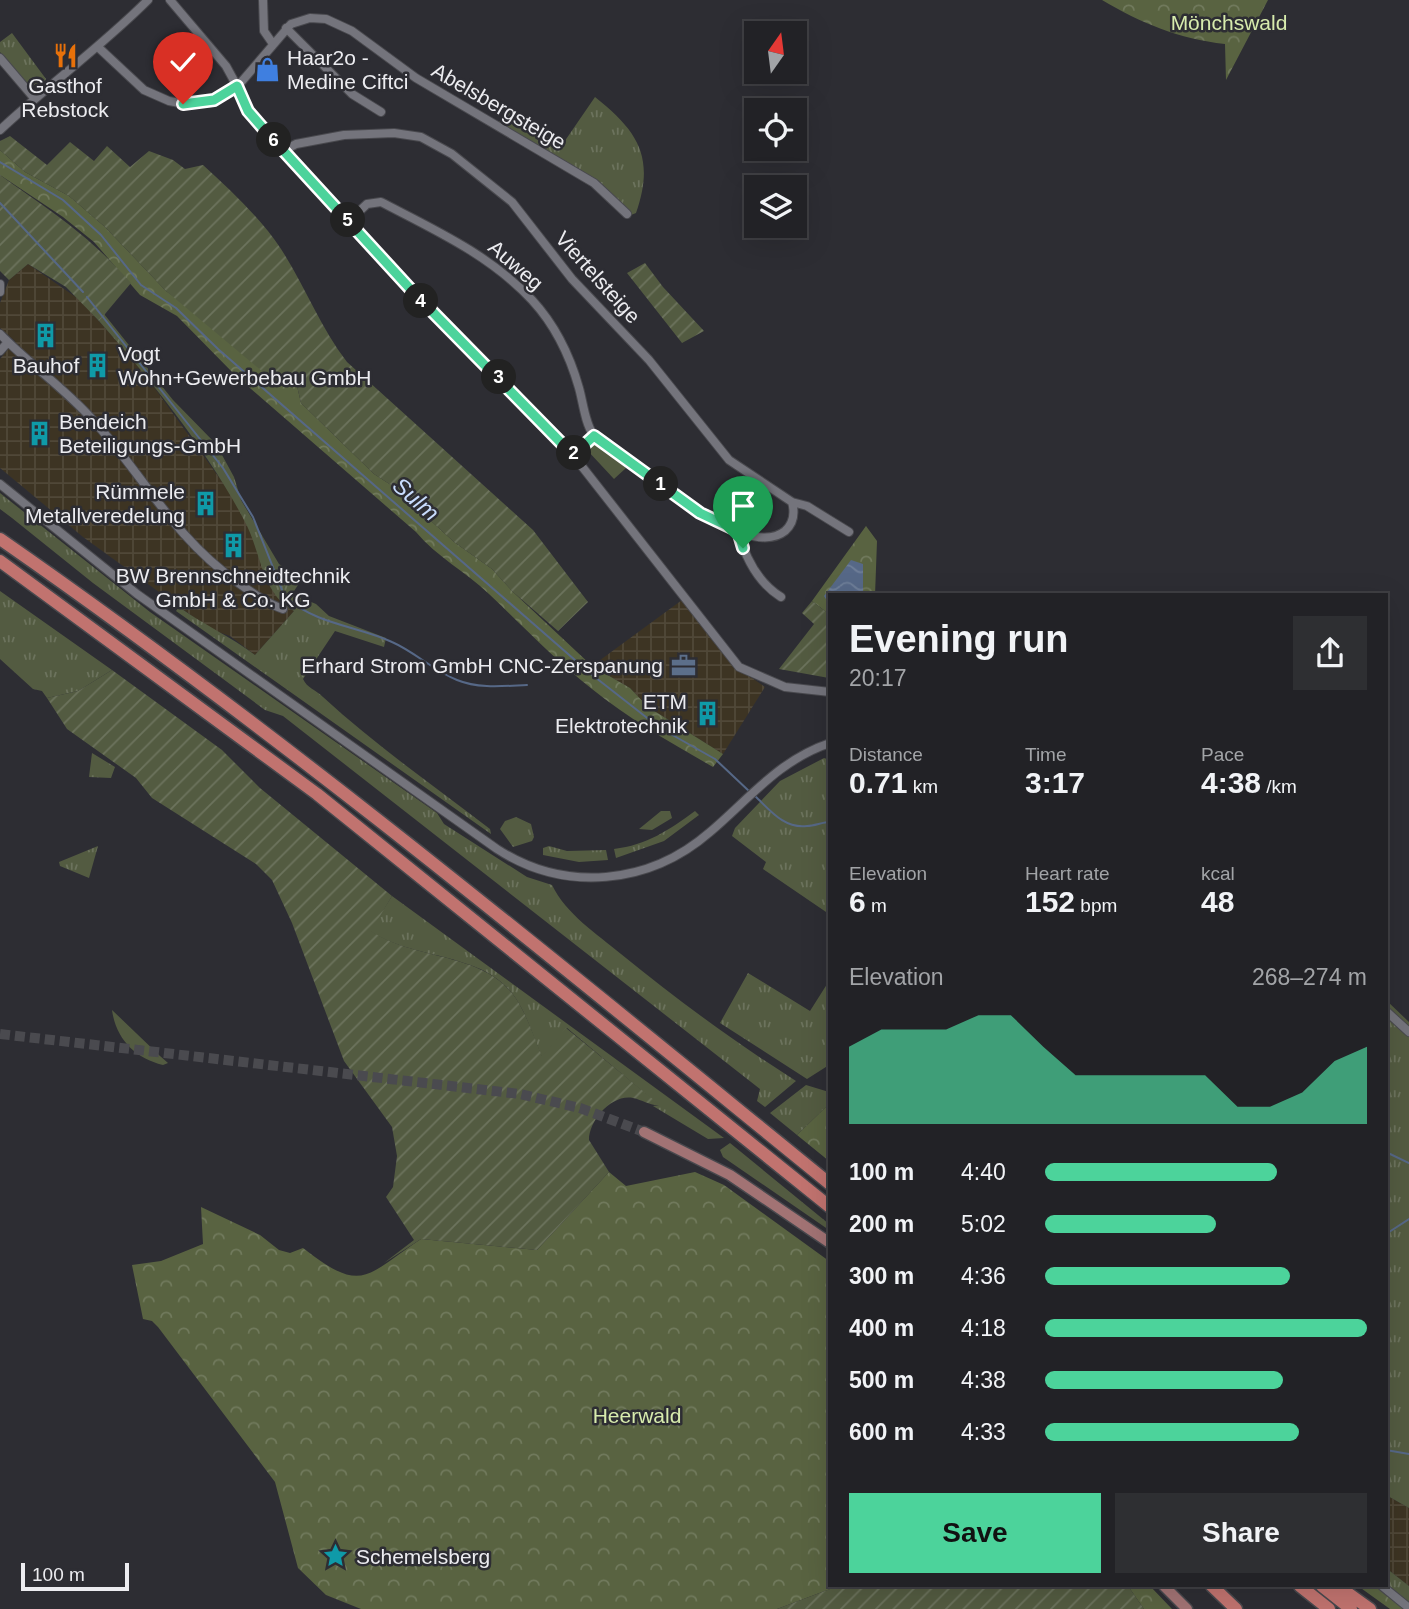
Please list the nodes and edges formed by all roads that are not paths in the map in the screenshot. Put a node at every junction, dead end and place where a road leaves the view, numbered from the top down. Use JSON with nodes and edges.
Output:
{"nodes":[{"id":1,"x":148,"y":0,"type":"edge"},
{"id":2,"x":170,"y":0,"type":"edge"},
{"id":3,"x":263,"y":0,"type":"edge"},
{"id":4,"x":286,"y":28,"type":"junction"},
{"id":5,"x":273,"y":44,"type":"junction"},
{"id":6,"x":99,"y":48,"type":"junction"},
{"id":7,"x":0,"y":58,"type":"edge"},
{"id":8,"x":237,"y":86,"type":"junction"},
{"id":9,"x":34,"y":98,"type":"junction"},
{"id":10,"x":381,"y":112,"type":"dead end"},
{"id":11,"x":0,"y":130,"type":"edge"},
{"id":12,"x":285,"y":150,"type":"junction"},
{"id":13,"x":627,"y":214,"type":"dead end"},
{"id":14,"x":349,"y":221,"type":"junction"},
{"id":15,"x":0,"y":284,"type":"edge"},
{"id":16,"x":0,"y":292,"type":"edge"},
{"id":17,"x":0,"y":334,"type":"edge"},
{"id":18,"x":8,"y":342,"type":"junction"},
{"id":19,"x":0,"y":351,"type":"edge"},
{"id":20,"x":594,"y":436,"type":"junction"},
{"id":21,"x":573,"y":455,"type":"junction"},
{"id":22,"x":0,"y":484,"type":"edge"},
{"id":23,"x":792,"y":502,"type":"junction"},
{"id":24,"x":738,"y":531,"type":"junction"},
{"id":25,"x":849,"y":531,"type":"dead end"},
{"id":26,"x":0,"y":539,"type":"edge"},
{"id":27,"x":0,"y":561,"type":"edge"},
{"id":28,"x":781,"y":597,"type":"dead end"},
{"id":29,"x":283,"y":609,"type":"dead end"},
{"id":30,"x":828,"y":692,"type":"edge"},
{"id":31,"x":828,"y":744,"type":"edge"},
{"id":32,"x":1388,"y":1013,"type":"edge"},
{"id":33,"x":1409,"y":1032,"type":"edge"},
{"id":34,"x":644,"y":1132,"type":"tunnel mouth"},
{"id":35,"x":828,"y":1182,"type":"edge"},
{"id":36,"x":828,"y":1205,"type":"edge"},
{"id":37,"x":828,"y":1242,"type":"edge"},
{"id":38,"x":1165,"y":1587,"type":"edge"},
{"id":39,"x":1213,"y":1587,"type":"edge"},
{"id":40,"x":1301,"y":1587,"type":"edge"},
{"id":41,"x":1323,"y":1587,"type":"edge"},
{"id":42,"x":1339,"y":1587,"type":"edge"},
{"id":43,"x":1383,"y":1587,"type":"edge"},
{"id":44,"x":1409,"y":1608,"type":"edge"},
{"id":45,"x":1187,"y":1609,"type":"edge"},
{"id":46,"x":1236,"y":1609,"type":"edge"},
{"id":47,"x":1329,"y":1609,"type":"edge"},
{"id":48,"x":1351,"y":1609,"type":"edge"},
{"id":49,"x":1370,"y":1609,"type":"edge"}],
"edges":[{"from":1,"to":6,"type":"street"},
{"from":2,"to":8,"type":"street"},
{"from":3,"to":5,"type":"street"},
{"from":4,"to":5,"type":"street"},
{"from":4,"to":10,"type":"street"},
{"from":4,"to":13,"type":"street","name":"Abelsbergsteige"},
{"from":5,"to":8,"type":"street"},
{"from":6,"to":8,"type":"street"},
{"from":6,"to":9,"type":"street"},
{"from":7,"to":9,"type":"street"},
{"from":8,"to":12,"type":"street"},
{"from":9,"to":11,"type":"street"},
{"from":12,"to":14,"type":"street"},
{"from":12,"to":23,"type":"street","name":"Viertelsteige"},
{"from":14,"to":20,"type":"street","name":"Auweg"},
{"from":14,"to":21,"type":"street"},
{"from":15,"to":16,"type":"street"},
{"from":17,"to":18,"type":"street"},
{"from":18,"to":19,"type":"street"},
{"from":18,"to":29,"type":"street"},
{"from":20,"to":21,"type":"street"},
{"from":20,"to":24,"type":"street"},
{"from":21,"to":30,"type":"street"},
{"from":22,"to":31,"type":"street"},
{"from":23,"to":24,"type":"street"},
{"from":23,"to":25,"type":"street","name":"Viertelsteige"},
{"from":24,"to":28,"type":"street"},
{"from":26,"to":35,"type":"highway"},
{"from":27,"to":36,"type":"highway"},
{"from":32,"to":33,"type":"street"},
{"from":34,"to":37,"type":"main road"},
{"from":38,"to":45,"type":"main road"},
{"from":39,"to":46,"type":"highway"},
{"from":40,"to":47,"type":"highway"},
{"from":41,"to":48,"type":"highway"},
{"from":42,"to":49,"type":"highway"},
{"from":43,"to":44,"type":"street"}]}
